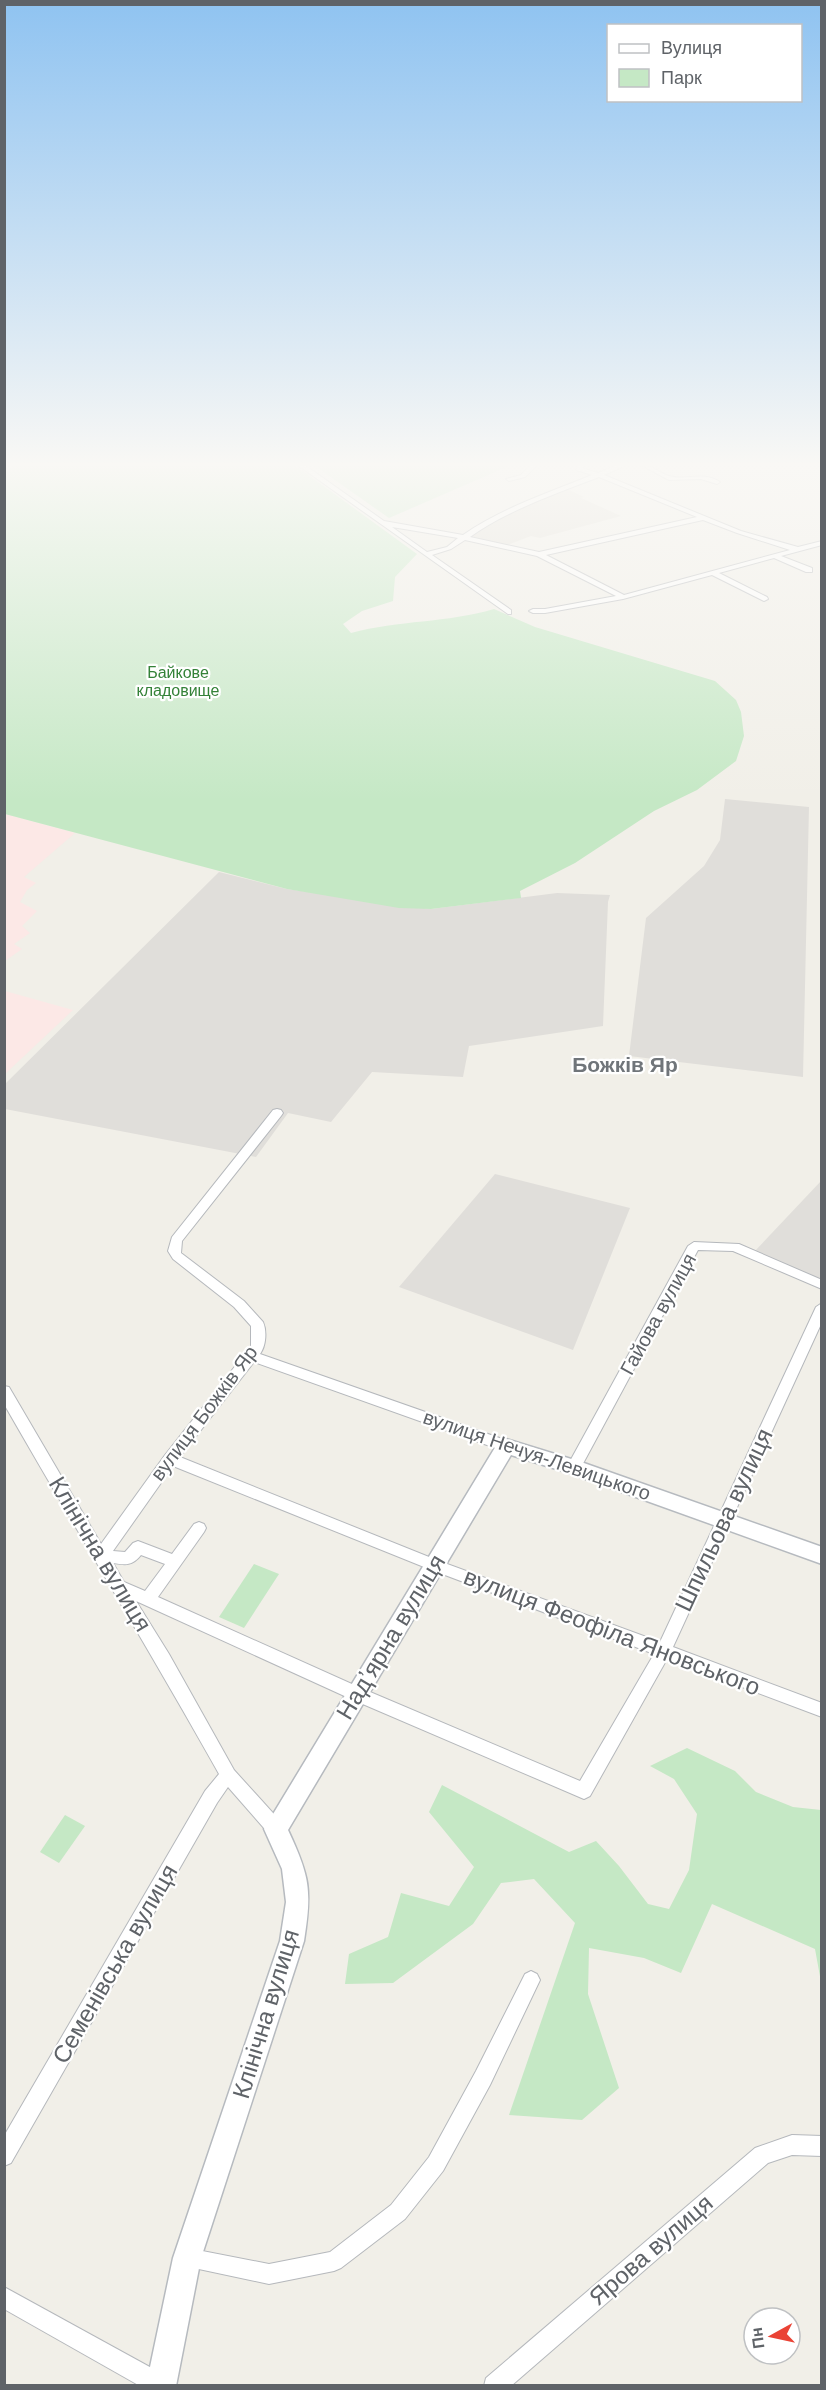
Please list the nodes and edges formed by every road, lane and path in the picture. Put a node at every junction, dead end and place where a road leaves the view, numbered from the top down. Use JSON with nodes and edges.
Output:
{"nodes":[{"id":1,"x":460,"y":578,"type":"edge"},
{"id":2,"x":584,"y":578,"type":"edge"},
{"id":3,"x":695,"y":578,"type":"edge"},
{"id":4,"x":721,"y":578,"type":"edge"},
{"id":5,"x":623,"y":597,"type":"junction"},
{"id":6,"x":764,"y":599,"type":"dead end"},
{"id":7,"x":533,"y":611,"type":"dead end"},
{"id":8,"x":508,"y":612,"type":"dead end"},
{"id":9,"x":277,"y":1113,"type":"dead end"},
{"id":10,"x":822,"y":1285,"type":"edge"},
{"id":11,"x":822,"y":1307,"type":"edge"},
{"id":12,"x":252,"y":1356,"type":"junction"},
{"id":13,"x":4,"y":1391,"type":"edge"},
{"id":14,"x":506,"y":1446,"type":"junction"},
{"id":15,"x":170,"y":1459,"type":"junction"},
{"id":16,"x":574,"y":1467,"type":"junction"},
{"id":17,"x":723,"y":1521,"type":"junction"},
{"id":18,"x":199,"y":1528,"type":"dead end"},
{"id":19,"x":101,"y":1556,"type":"junction"},
{"id":20,"x":822,"y":1556,"type":"edge"},
{"id":21,"x":175,"y":1562,"type":"junction"},
{"id":22,"x":434,"y":1565,"type":"junction"},
{"id":23,"x":121,"y":1587,"type":"junction"},
{"id":24,"x":147,"y":1599,"type":"junction"},
{"id":25,"x":663,"y":1652,"type":"junction"},
{"id":26,"x":357,"y":1694,"type":"junction"},
{"id":27,"x":822,"y":1710,"type":"edge"},
{"id":28,"x":228,"y":1774,"type":"junction"},
{"id":29,"x":276,"y":1829,"type":"junction"},
{"id":30,"x":531,"y":1980,"type":"dead end"},
{"id":31,"x":822,"y":2146,"type":"edge"},
{"id":32,"x":4,"y":2156,"type":"edge"},
{"id":33,"x":188,"y":2258,"type":"junction"},
{"id":34,"x":4,"y":2297,"type":"edge"},
{"id":35,"x":161,"y":2385,"type":"edge"},
{"id":36,"x":494,"y":2385,"type":"edge"}],
"edges":[{"from":1,"to":8,"type":"street"},
{"from":2,"to":5,"type":"street"},
{"from":3,"to":5,"type":"street"},
{"from":4,"to":6,"type":"street"},
{"from":5,"to":7,"type":"street"},
{"from":9,"to":12,"type":"street","name":"вулиця Божків Яр"},
{"from":10,"to":16,"type":"street","name":"Гайова вулиця"},
{"from":11,"to":17,"type":"street","name":"Шпильова вулиця"},
{"from":12,"to":14,"type":"street","name":"вулиця Нечуя-Левицького"},
{"from":12,"to":15,"type":"street","name":"вулиця Божків Яр"},
{"from":13,"to":19,"type":"street","name":"Клінічна вулиця"},
{"from":14,"to":16,"type":"street","name":"вулиця Нечуя-Левицького"},
{"from":14,"to":22,"type":"street","name":"Надʼярна вулиця"},
{"from":15,"to":19,"type":"street","name":"вулиця Божків Яр"},
{"from":15,"to":22,"type":"street","name":"вулиця Феофіла Яновського"},
{"from":16,"to":17,"type":"street","name":"вулиця Нечуя-Левицького"},
{"from":17,"to":20,"type":"street","name":"вулиця Нечуя-Левицького"},
{"from":17,"to":25,"type":"street","name":"Шпильова вулиця"},
{"from":18,"to":21,"type":"street"},
{"from":19,"to":21,"type":"street"},
{"from":19,"to":23,"type":"street","name":"Клінічна вулиця"},
{"from":21,"to":24,"type":"street"},
{"from":22,"to":25,"type":"street","name":"вулиця Феофіла Яновського"},
{"from":22,"to":26,"type":"street","name":"Надʼярна вулиця"},
{"from":23,"to":24,"type":"street"},
{"from":23,"to":28,"type":"street","name":"Клінічна вулиця"},
{"from":24,"to":26,"type":"street"},
{"from":25,"to":26,"type":"street","name":"Шпильова вулиця"},
{"from":25,"to":27,"type":"street","name":"вулиця Феофіла Яновського"},
{"from":26,"to":29,"type":"street","name":"Надʼярна вулиця"},
{"from":28,"to":29,"type":"street","name":"Клінічна вулиця"},
{"from":28,"to":32,"type":"street","name":"Семенівська вулиця"},
{"from":29,"to":33,"type":"street","name":"Клінічна вулиця"},
{"from":30,"to":33,"type":"street"},
{"from":31,"to":36,"type":"street","name":"Ярова вулиця"},
{"from":33,"to":35,"type":"street","name":"Клінічна вулиця"},
{"from":34,"to":35,"type":"street"}]}
